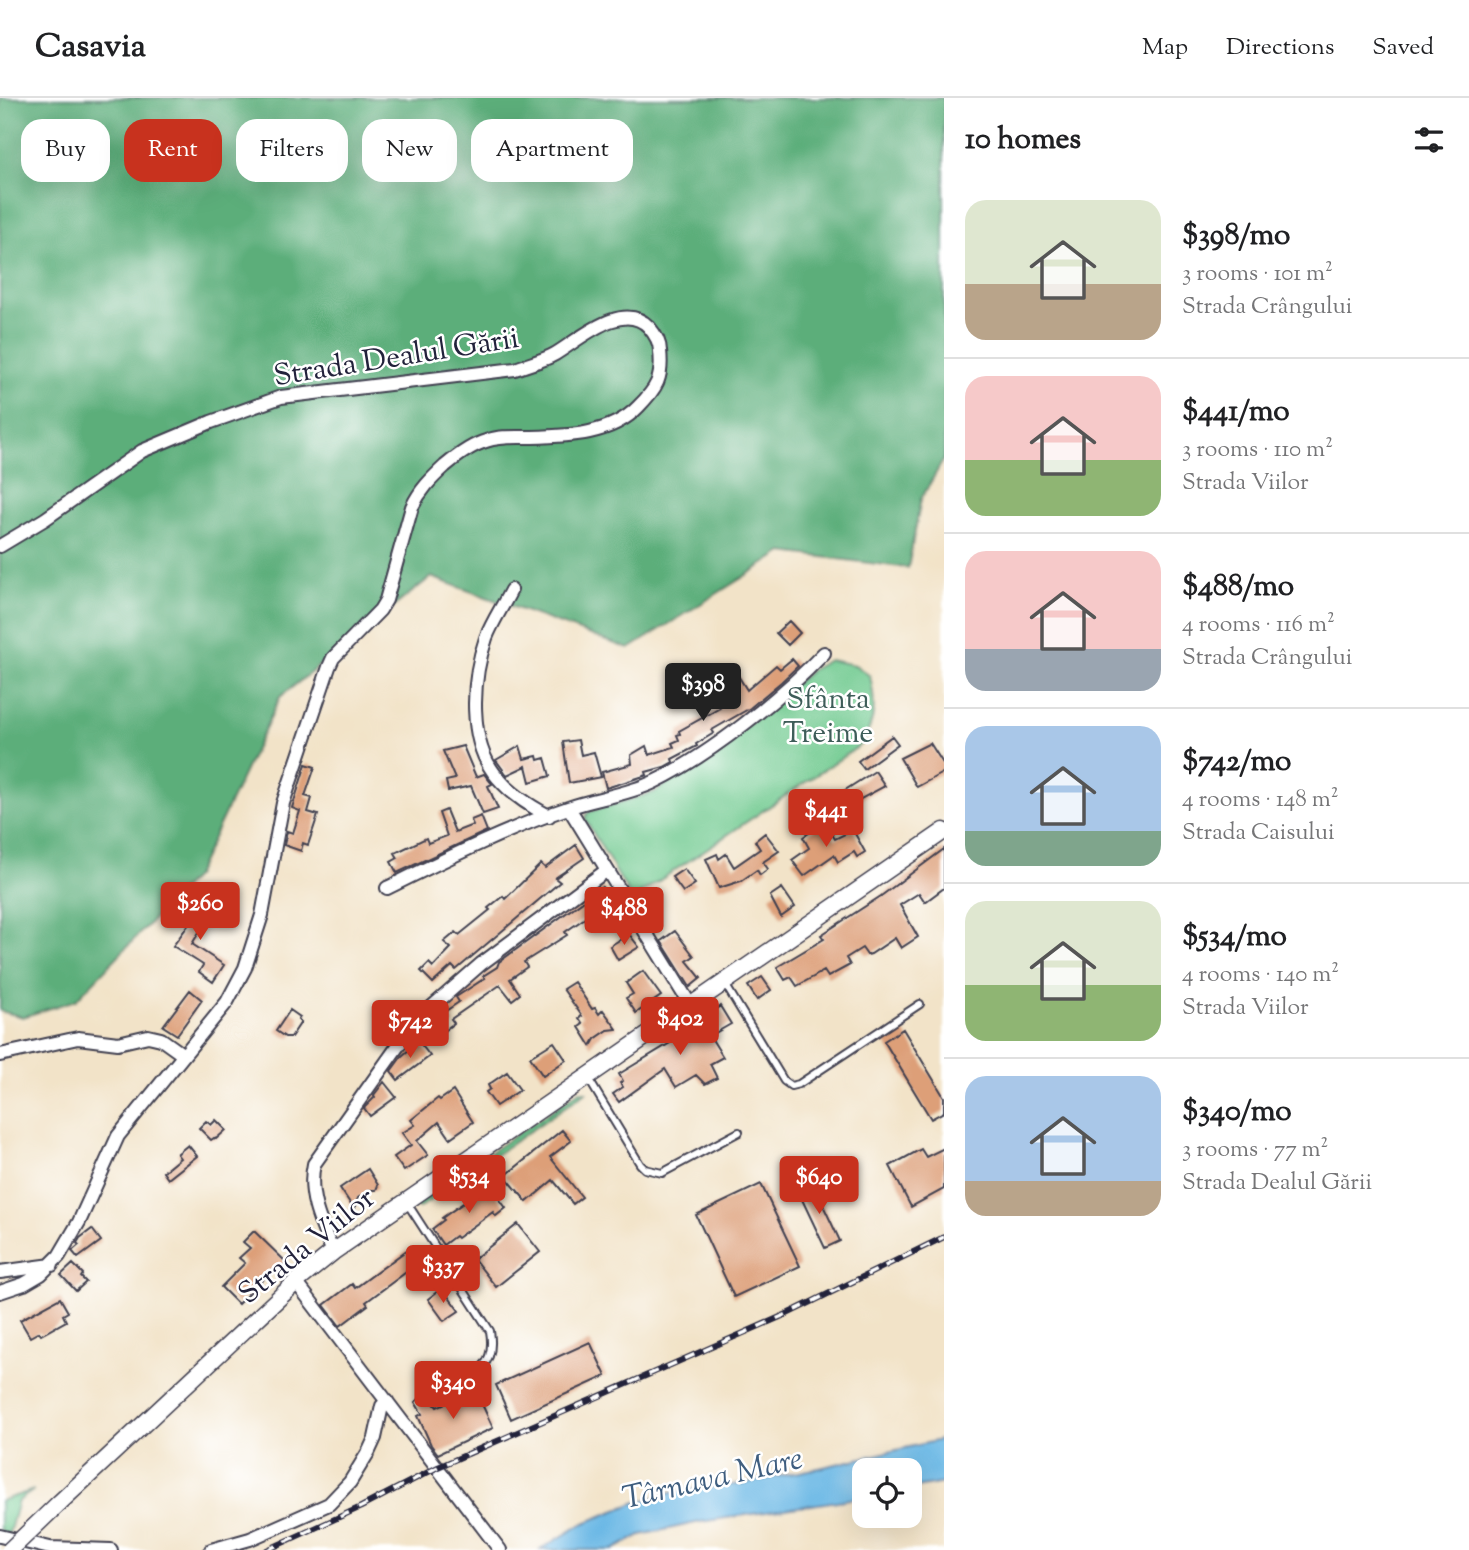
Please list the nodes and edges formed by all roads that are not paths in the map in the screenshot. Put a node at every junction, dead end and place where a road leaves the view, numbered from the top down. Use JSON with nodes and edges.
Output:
{"nodes":[{"id":1,"x":0,"y":546,"type":"edge"},
{"id":2,"x":511,"y":590,"type":"dead end"},
{"id":3,"x":824,"y":653,"type":"dead end"},
{"id":4,"x":569,"y":808,"type":"junction"},
{"id":5,"x":549,"y":816,"type":"junction"},
{"id":6,"x":944,"y":831,"type":"edge"},
{"id":7,"x":607,"y":870,"type":"junction"},
{"id":8,"x":387,"y":888,"type":"dead end"},
{"id":9,"x":725,"y":984,"type":"junction"},
{"id":10,"x":920,"y":1004,"type":"dead end"},
{"id":11,"x":691,"y":1006,"type":"junction"},
{"id":12,"x":182,"y":1054,"type":"junction"},
{"id":13,"x":0,"y":1055,"type":"edge"},
{"id":14,"x":587,"y":1077,"type":"junction"},
{"id":15,"x":739,"y":1132,"type":"dead end"},
{"id":16,"x":405,"y":1201,"type":"junction"},
{"id":17,"x":333,"y":1252,"type":"junction"},
{"id":18,"x":53,"y":1265,"type":"junction"},
{"id":19,"x":0,"y":1272,"type":"edge"},
{"id":20,"x":296,"y":1282,"type":"junction"},
{"id":21,"x":0,"y":1292,"type":"edge"},
{"id":22,"x":449,"y":1384,"type":"dead end"},
{"id":23,"x":387,"y":1401,"type":"junction"},
{"id":24,"x":0,"y":1536,"type":"edge"},
{"id":25,"x":500,"y":1549,"type":"edge"},
{"id":26,"x":10,"y":1550,"type":"edge"},
{"id":27,"x":111,"y":1550,"type":"edge"},
{"id":28,"x":211,"y":1550,"type":"edge"}],
"edges":[{"from":1,"to":12,"type":"street","name":"Strada Dealul Gării"},
{"from":2,"to":5,"type":"street"},
{"from":3,"to":4,"type":"street"},
{"from":4,"to":5,"type":"street"},
{"from":4,"to":7,"type":"street"},
{"from":5,"to":8,"type":"street"},
{"from":6,"to":9,"type":"street","name":"Strada Viilor"},
{"from":7,"to":11,"type":"street"},
{"from":7,"to":17,"type":"street"},
{"from":9,"to":10,"type":"lane"},
{"from":9,"to":11,"type":"street","name":"Strada Viilor"},
{"from":11,"to":14,"type":"street","name":"Strada Viilor"},
{"from":12,"to":13,"type":"street"},
{"from":12,"to":18,"type":"street","name":"Strada Dealul Gării"},
{"from":14,"to":15,"type":"lane"},
{"from":14,"to":16,"type":"street","name":"Strada Viilor"},
{"from":16,"to":17,"type":"street","name":"Strada Viilor"},
{"from":16,"to":22,"type":"lane"},
{"from":17,"to":20,"type":"street","name":"Strada Viilor"},
{"from":18,"to":19,"type":"street"},
{"from":18,"to":21,"type":"street","name":"Strada Dealul Gării"},
{"from":20,"to":23,"type":"street"},
{"from":20,"to":26,"type":"street","name":"Strada Viilor","bridge":true},
{"from":23,"to":25,"type":"street"},
{"from":23,"to":28,"type":"street"},
{"from":24,"to":27,"type":"street"}]}
